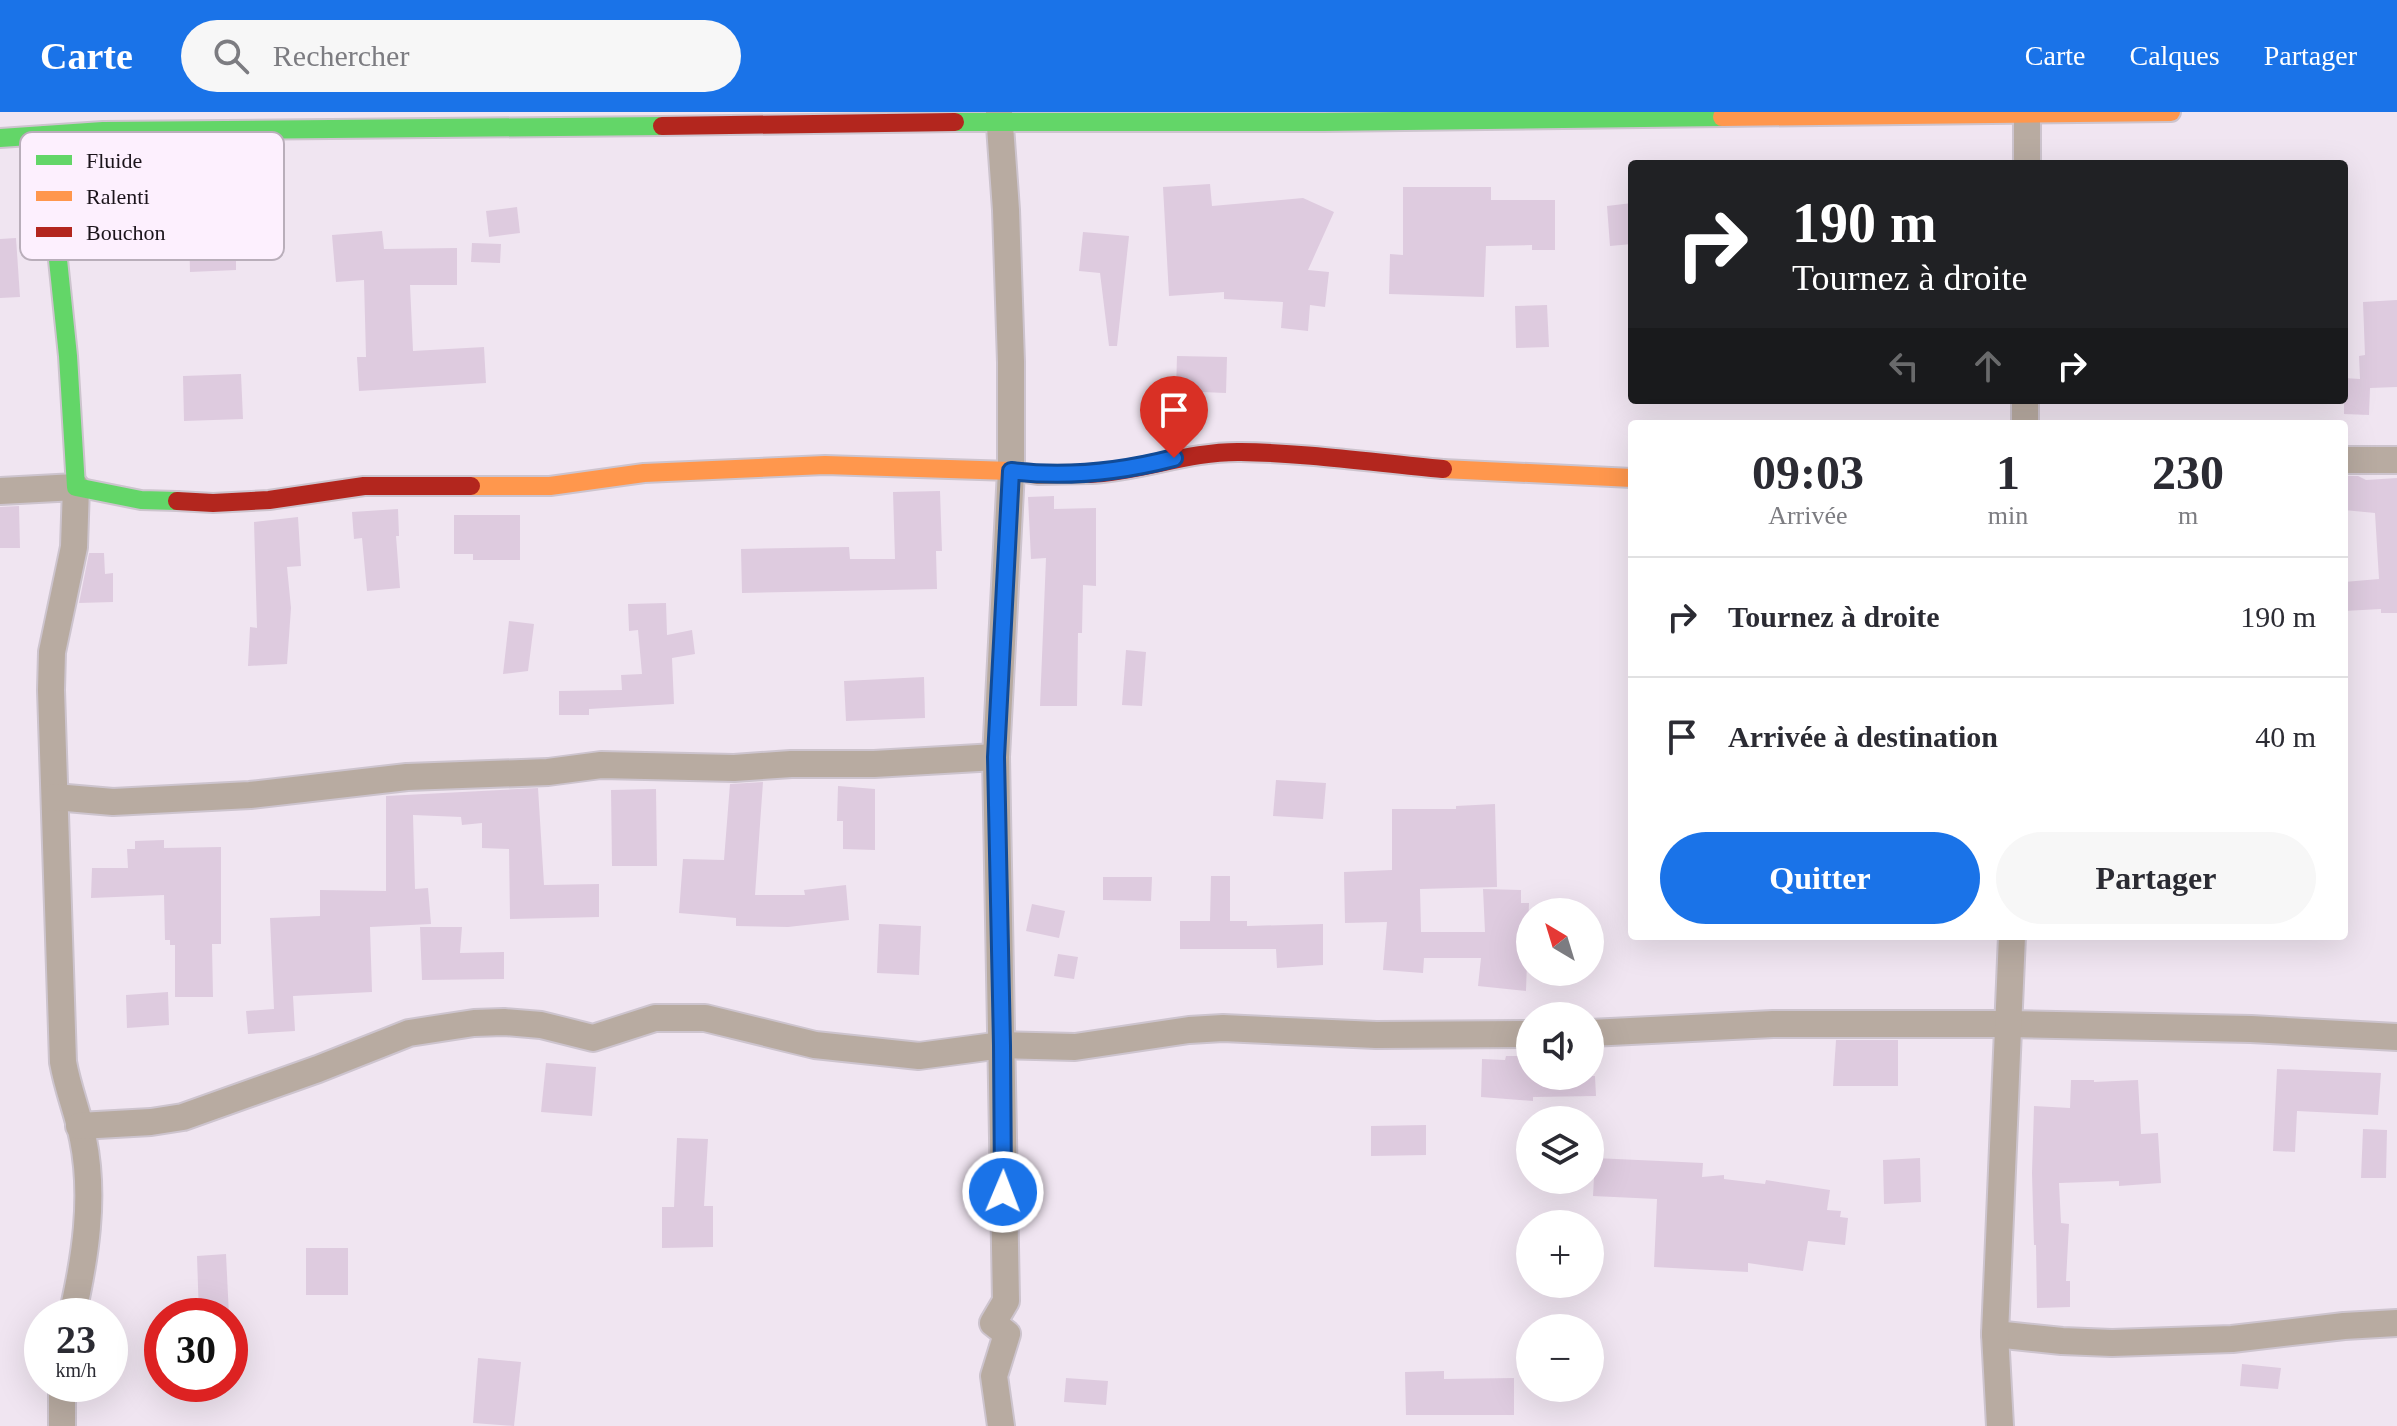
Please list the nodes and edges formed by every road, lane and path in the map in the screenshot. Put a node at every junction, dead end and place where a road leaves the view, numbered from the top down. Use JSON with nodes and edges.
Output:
{"nodes":[{"id":1,"x":2171,"y":112,"type":"edge"},
{"id":2,"x":2027,"y":113,"type":"edge"},
{"id":3,"x":1000,"y":117,"type":"edge"},
{"id":4,"x":292,"y":121,"type":"edge"},
{"id":5,"x":88,"y":132,"type":"edge"},
{"id":6,"x":20,"y":137,"type":"edge"},
{"id":7,"x":0,"y":138,"type":"edge"},
{"id":8,"x":2027,"y":160,"type":"edge"},
{"id":9,"x":57,"y":260,"type":"edge"},
{"id":10,"x":2348,"y":460,"type":"edge"},
{"id":11,"x":2397,"y":460,"type":"edge"},
{"id":12,"x":1011,"y":471,"type":"junction"},
{"id":13,"x":1628,"y":478,"type":"edge"},
{"id":14,"x":76,"y":487,"type":"junction"},
{"id":15,"x":0,"y":491,"type":"edge"},
{"id":16,"x":996,"y":757,"type":"junction"},
{"id":17,"x":55,"y":797,"type":"junction"},
{"id":18,"x":2012,"y":940,"type":"edge"},
{"id":19,"x":2008,"y":1024,"type":"junction"},
{"id":20,"x":1604,"y":1032,"type":"edge"},
{"id":21,"x":1516,"y":1034,"type":"edge"},
{"id":22,"x":2397,"y":1037,"type":"edge"},
{"id":23,"x":1002,"y":1045,"type":"junction"},
{"id":24,"x":79,"y":1126,"type":"junction"},
{"id":25,"x":76,"y":1298,"type":"edge"},
{"id":26,"x":2397,"y":1323,"type":"edge"},
{"id":27,"x":1995,"y":1334,"type":"junction"},
{"id":28,"x":62,"y":1402,"type":"edge"},
{"id":29,"x":62,"y":1426,"type":"edge"},
{"id":30,"x":1001,"y":1426,"type":"edge"},
{"id":31,"x":2000,"y":1426,"type":"edge"}],
"edges":[{"from":1,"to":2,"type":"main road"},
{"from":2,"to":3,"type":"main road"},
{"from":2,"to":8,"type":"street"},
{"from":3,"to":4,"type":"main road"},
{"from":3,"to":12,"type":"street"},
{"from":4,"to":5,"type":"main road"},
{"from":6,"to":7,"type":"main road"},
{"from":9,"to":14,"type":"main road"},
{"from":10,"to":11,"type":"street"},
{"from":12,"to":13,"type":"main road"},
{"from":12,"to":14,"type":"main road"},
{"from":12,"to":16,"type":"street"},
{"from":14,"to":15,"type":"street"},
{"from":14,"to":17,"type":"street"},
{"from":16,"to":17,"type":"street"},
{"from":16,"to":23,"type":"street"},
{"from":17,"to":24,"type":"street"},
{"from":18,"to":19,"type":"street"},
{"from":19,"to":20,"type":"street"},
{"from":19,"to":22,"type":"street"},
{"from":19,"to":27,"type":"street"},
{"from":21,"to":23,"type":"street"},
{"from":23,"to":24,"type":"street"},
{"from":23,"to":30,"type":"street"},
{"from":24,"to":25,"type":"street"},
{"from":26,"to":27,"type":"street"},
{"from":27,"to":31,"type":"street"},
{"from":28,"to":29,"type":"street"}]}
